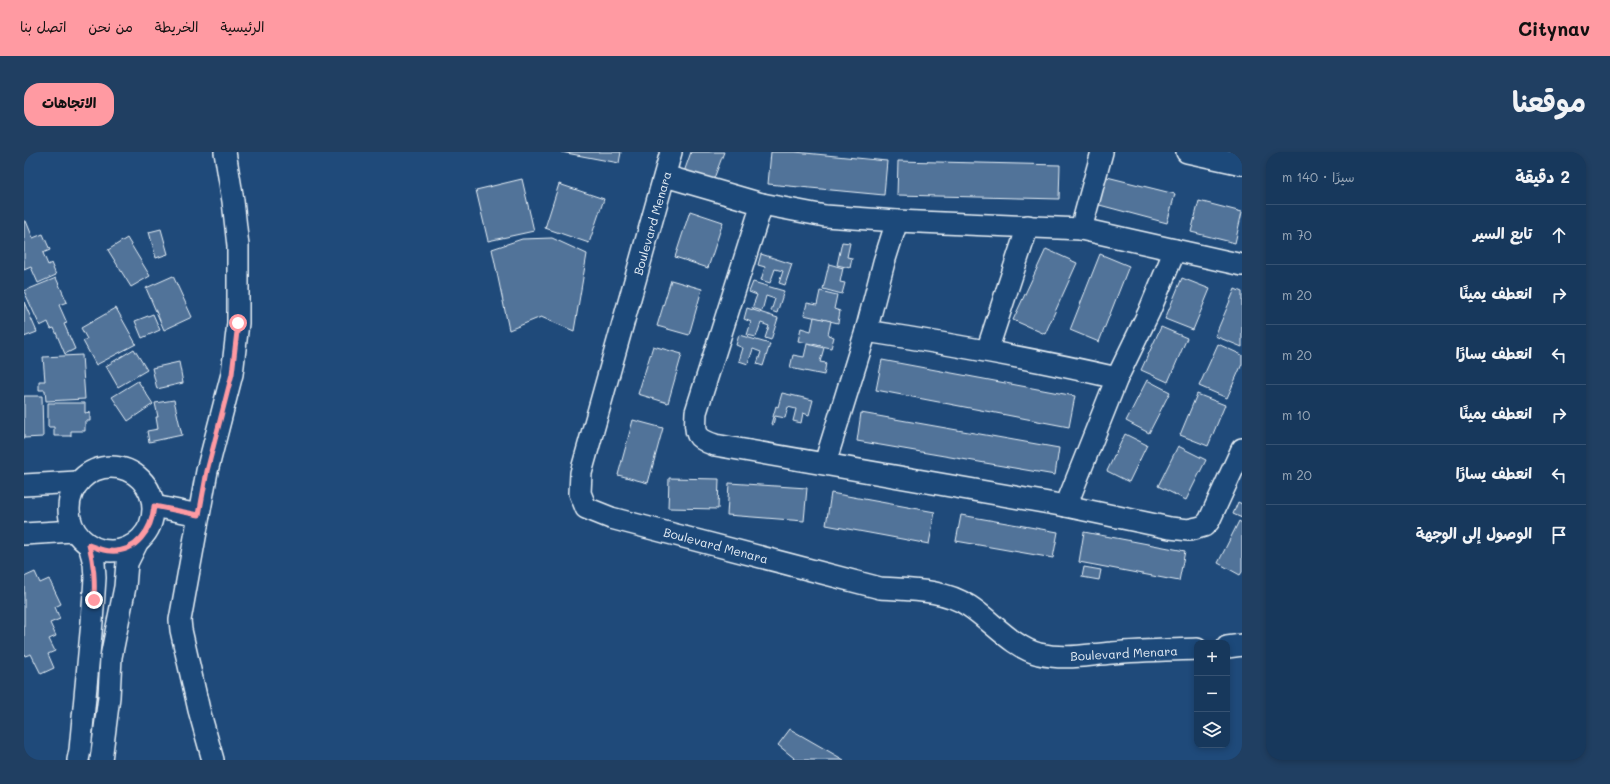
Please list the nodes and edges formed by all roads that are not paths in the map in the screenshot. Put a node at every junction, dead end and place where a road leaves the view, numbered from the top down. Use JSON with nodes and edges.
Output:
{"nodes":[{"id":1,"x":225,"y":152,"type":"edge"},
{"id":2,"x":671,"y":152,"type":"edge"},
{"id":3,"x":1102,"y":152,"type":"edge"},
{"id":4,"x":1187,"y":152,"type":"edge"},
{"id":5,"x":1242,"y":164,"type":"edge"},
{"id":6,"x":665,"y":176,"type":"junction"},
{"id":7,"x":762,"y":204,"type":"junction"},
{"id":8,"x":897,"y":221,"type":"junction"},
{"id":9,"x":1028,"y":226,"type":"junction"},
{"id":10,"x":1081,"y":229,"type":"junction"},
{"id":11,"x":1175,"y":250,"type":"junction"},
{"id":12,"x":1242,"y":265,"type":"edge"},
{"id":13,"x":866,"y":331,"type":"junction"},
{"id":14,"x":987,"y":351,"type":"junction"},
{"id":15,"x":1117,"y":378,"type":"junction"},
{"id":16,"x":1242,"y":450,"type":"edge"},
{"id":17,"x":825,"y":463,"type":"junction"},
{"id":18,"x":77,"y":482,"type":"junction"},
{"id":19,"x":24,"y":485,"type":"edge"},
{"id":20,"x":154,"y":506,"type":"junction"},
{"id":21,"x":1066,"y":506,"type":"junction"},
{"id":22,"x":199,"y":515,"type":"junction"},
{"id":23,"x":74,"y":531,"type":"junction"},
{"id":24,"x":24,"y":534,"type":"edge"},
{"id":25,"x":137,"y":542,"type":"junction"},
{"id":26,"x":89,"y":545,"type":"junction"},
{"id":27,"x":1242,"y":645,"type":"edge"},
{"id":28,"x":1230,"y":647,"type":"edge"},
{"id":29,"x":1194,"y":649,"type":"edge"},
{"id":30,"x":78,"y":760,"type":"edge"},
{"id":31,"x":101,"y":760,"type":"edge"},
{"id":32,"x":213,"y":760,"type":"edge"}],
"edges":[{"from":1,"to":22,"type":"street"},
{"from":2,"to":6,"type":"street","name":"Boulevard Menara"},
{"from":3,"to":10,"type":"street"},
{"from":4,"to":5,"type":"street"},
{"from":6,"to":7,"type":"street"},
{"from":6,"to":29,"type":"street","name":"Boulevard Menara"},
{"from":7,"to":8,"type":"street"},
{"from":7,"to":17,"type":"street"},
{"from":8,"to":9,"type":"street"},
{"from":8,"to":13,"type":"street"},
{"from":9,"to":10,"type":"street"},
{"from":9,"to":14,"type":"street"},
{"from":10,"to":11,"type":"street"},
{"from":11,"to":12,"type":"street"},
{"from":11,"to":15,"type":"street"},
{"from":13,"to":14,"type":"street"},
{"from":13,"to":17,"type":"street"},
{"from":14,"to":15,"type":"street"},
{"from":15,"to":21,"type":"street"},
{"from":16,"to":21,"type":"street"},
{"from":17,"to":21,"type":"street"},
{"from":18,"to":19,"type":"street"},
{"from":18,"to":20,"type":"street"},
{"from":18,"to":23,"type":"street"},
{"from":20,"to":22,"type":"street"},
{"from":20,"to":25,"type":"street"},
{"from":22,"to":32,"type":"street"},
{"from":23,"to":24,"type":"street"},
{"from":23,"to":26,"type":"street"},
{"from":25,"to":26,"type":"street"},
{"from":25,"to":31,"type":"street"},
{"from":26,"to":30,"type":"street"},
{"from":27,"to":28,"type":"street"}]}
